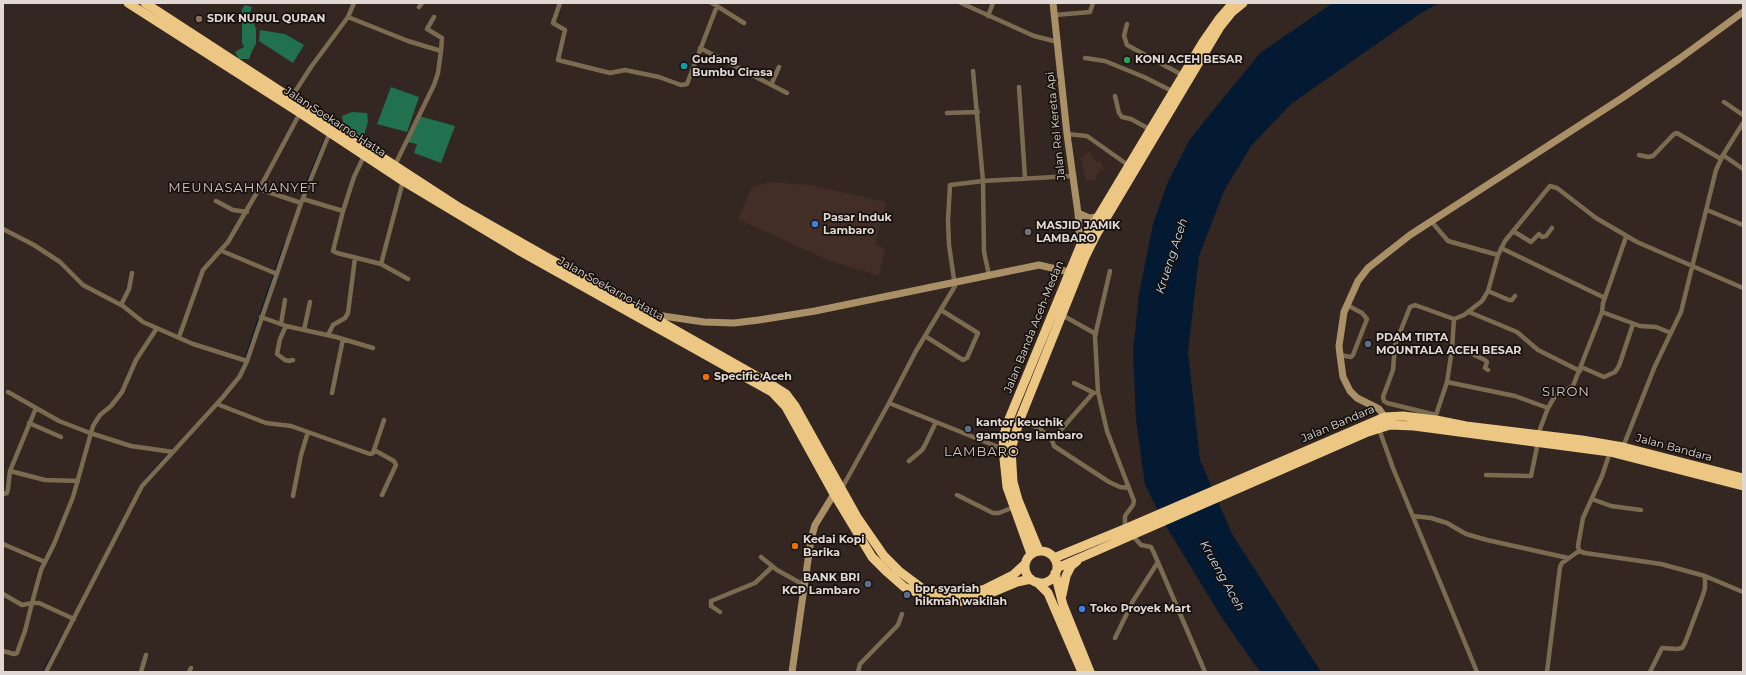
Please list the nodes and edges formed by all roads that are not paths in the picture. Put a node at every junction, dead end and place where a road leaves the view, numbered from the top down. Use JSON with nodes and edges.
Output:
{"nodes":[{"id":1,"x":128,"y":3,"type":"edge"},
{"id":2,"x":145,"y":3,"type":"edge"},
{"id":3,"x":354,"y":3,"type":"edge"},
{"id":4,"x":560,"y":3,"type":"edge"},
{"id":5,"x":961,"y":3,"type":"edge"},
{"id":6,"x":992,"y":3,"type":"edge"},
{"id":7,"x":1053,"y":3,"type":"edge"},
{"id":8,"x":1093,"y":3,"type":"edge"},
{"id":9,"x":1233,"y":3,"type":"edge"},
{"id":10,"x":1243,"y":3,"type":"edge"},
{"id":11,"x":714,"y":5,"type":"edge"},
{"id":12,"x":1743,"y":12,"type":"edge"},
{"id":13,"x":1055,"y":15,"type":"junction"},
{"id":14,"x":988,"y":16,"type":"junction"},
{"id":15,"x":348,"y":17,"type":"junction"},
{"id":16,"x":434,"y":17,"type":"dead end"},
{"id":17,"x":744,"y":23,"type":"dead end"},
{"id":18,"x":169,"y":24,"type":"junction"},
{"id":19,"x":1127,"y":24,"type":"dead end"},
{"id":20,"x":1058,"y":42,"type":"junction"},
{"id":21,"x":700,"y":48,"type":"junction"},
{"id":22,"x":441,"y":51,"type":"junction"},
{"id":23,"x":1085,"y":58,"type":"dead end"},
{"id":24,"x":779,"y":68,"type":"dead end"},
{"id":25,"x":973,"y":71,"type":"dead end"},
{"id":26,"x":1184,"y":76,"type":"junction"},
{"id":27,"x":771,"y":85,"type":"junction"},
{"id":28,"x":1019,"y":87,"type":"dead end"},
{"id":29,"x":1174,"y":92,"type":"junction"},
{"id":30,"x":787,"y":93,"type":"dead end"},
{"id":31,"x":1115,"y":96,"type":"dead end"},
{"id":32,"x":291,"y":98,"type":"junction"},
{"id":33,"x":1724,"y":102,"type":"dead end"},
{"id":34,"x":978,"y":112,"type":"junction"},
{"id":35,"x":300,"y":113,"type":"junction"},
{"id":36,"x":947,"y":113,"type":"dead end"},
{"id":37,"x":1743,"y":115,"type":"edge"},
{"id":38,"x":1743,"y":123,"type":"edge"},
{"id":39,"x":324,"y":124,"type":"junction"},
{"id":40,"x":1155,"y":127,"type":"junction"},
{"id":41,"x":330,"y":132,"type":"junction"},
{"id":42,"x":1067,"y":134,"type":"junction"},
{"id":43,"x":1639,"y":155,"type":"dead end"},
{"id":44,"x":364,"y":156,"type":"junction"},
{"id":45,"x":1722,"y":157,"type":"junction"},
{"id":46,"x":1128,"y":164,"type":"junction"},
{"id":47,"x":394,"y":167,"type":"junction"},
{"id":48,"x":1743,"y":169,"type":"edge"},
{"id":49,"x":1072,"y":176,"type":"junction"},
{"id":50,"x":1025,"y":178,"type":"junction"},
{"id":51,"x":403,"y":181,"type":"junction"},
{"id":52,"x":982,"y":181,"type":"junction"},
{"id":53,"x":259,"y":190,"type":"junction"},
{"id":54,"x":216,"y":201,"type":"dead end"},
{"id":55,"x":300,"y":202,"type":"junction"},
{"id":56,"x":1707,"y":210,"type":"junction"},
{"id":57,"x":343,"y":211,"type":"junction"},
{"id":58,"x":247,"y":212,"type":"junction"},
{"id":59,"x":1078,"y":213,"type":"junction"},
{"id":60,"x":1097,"y":217,"type":"junction"},
{"id":61,"x":1431,"y":221,"type":"junction"},
{"id":62,"x":1743,"y":225,"type":"edge"},
{"id":63,"x":1552,"y":228,"type":"dead end"},
{"id":64,"x":3,"y":229,"type":"edge"},
{"id":65,"x":1513,"y":231,"type":"junction"},
{"id":66,"x":1626,"y":236,"type":"junction"},
{"id":67,"x":1080,"y":247,"type":"junction"},
{"id":68,"x":1501,"y":248,"type":"junction"},
{"id":69,"x":222,"y":251,"type":"junction"},
{"id":70,"x":1498,"y":256,"type":"junction"},
{"id":71,"x":354,"y":258,"type":"junction"},
{"id":72,"x":381,"y":264,"type":"junction"},
{"id":73,"x":1692,"y":267,"type":"junction"},
{"id":74,"x":563,"y":270,"type":"junction"},
{"id":75,"x":1110,"y":271,"type":"dead end"},
{"id":76,"x":1069,"y":272,"type":"junction"},
{"id":77,"x":132,"y":273,"type":"dead end"},
{"id":78,"x":274,"y":273,"type":"junction"},
{"id":79,"x":988,"y":275,"type":"junction"},
{"id":80,"x":576,"y":278,"type":"junction"},
{"id":81,"x":408,"y":279,"type":"dead end"},
{"id":82,"x":955,"y":282,"type":"junction"},
{"id":83,"x":1743,"y":288,"type":"edge"},
{"id":84,"x":1488,"y":291,"type":"junction"},
{"id":85,"x":1515,"y":296,"type":"dead end"},
{"id":86,"x":1605,"y":298,"type":"junction"},
{"id":87,"x":285,"y":300,"type":"dead end"},
{"id":88,"x":310,"y":302,"type":"dead end"},
{"id":89,"x":120,"y":305,"type":"junction"},
{"id":90,"x":1346,"y":305,"type":"junction"},
{"id":91,"x":941,"y":310,"type":"junction"},
{"id":92,"x":1469,"y":312,"type":"junction"},
{"id":93,"x":1602,"y":312,"type":"junction"},
{"id":94,"x":647,"y":314,"type":"junction"},
{"id":95,"x":1062,"y":316,"type":"junction"},
{"id":96,"x":262,"y":317,"type":"junction"},
{"id":97,"x":1454,"y":319,"type":"junction"},
{"id":98,"x":1633,"y":324,"type":"junction"},
{"id":99,"x":283,"y":325,"type":"junction"},
{"id":100,"x":156,"y":328,"type":"junction"},
{"id":101,"x":304,"y":330,"type":"junction"},
{"id":102,"x":1671,"y":333,"type":"junction"},
{"id":103,"x":1096,"y":334,"type":"junction"},
{"id":104,"x":328,"y":335,"type":"junction"},
{"id":105,"x":925,"y":336,"type":"junction"},
{"id":106,"x":179,"y":337,"type":"junction"},
{"id":107,"x":343,"y":339,"type":"junction"},
{"id":108,"x":373,"y":348,"type":"dead end"},
{"id":109,"x":1452,"y":349,"type":"junction"},
{"id":110,"x":1340,"y":356,"type":"junction"},
{"id":111,"x":245,"y":360,"type":"junction"},
{"id":112,"x":293,"y":360,"type":"dead end"},
{"id":113,"x":1580,"y":369,"type":"junction"},
{"id":114,"x":1488,"y":370,"type":"dead end"},
{"id":115,"x":1074,"y":382,"type":"dead end"},
{"id":116,"x":1447,"y":382,"type":"junction"},
{"id":117,"x":8,"y":392,"type":"dead end"},
{"id":118,"x":1098,"y":392,"type":"junction"},
{"id":119,"x":332,"y":393,"type":"dead end"},
{"id":120,"x":1093,"y":393,"type":"junction"},
{"id":121,"x":1384,"y":401,"type":"junction"},
{"id":122,"x":890,"y":403,"type":"junction"},
{"id":123,"x":217,"y":404,"type":"junction"},
{"id":124,"x":36,"y":408,"type":"junction"},
{"id":125,"x":1548,"y":408,"type":"junction"},
{"id":126,"x":1379,"y":409,"type":"junction"},
{"id":127,"x":1385,"y":417,"type":"junction"},
{"id":128,"x":1436,"y":418,"type":"junction"},
{"id":129,"x":1020,"y":419,"type":"junction"},
{"id":130,"x":384,"y":420,"type":"dead end"},
{"id":131,"x":936,"y":422,"type":"junction"},
{"id":132,"x":30,"y":423,"type":"junction"},
{"id":133,"x":1368,"y":428,"type":"junction"},
{"id":134,"x":1379,"y":429,"type":"junction"},
{"id":135,"x":1465,"y":430,"type":"junction"},
{"id":136,"x":308,"y":432,"type":"junction"},
{"id":137,"x":90,"y":433,"type":"junction"},
{"id":138,"x":61,"y":438,"type":"dead end"},
{"id":139,"x":1538,"y":438,"type":"junction"},
{"id":140,"x":1052,"y":440,"type":"junction"},
{"id":141,"x":1623,"y":447,"type":"junction"},
{"id":142,"x":1003,"y":449,"type":"junction"},
{"id":143,"x":374,"y":450,"type":"junction"},
{"id":144,"x":173,"y":452,"type":"junction"},
{"id":145,"x":1610,"y":452,"type":"junction"},
{"id":146,"x":817,"y":455,"type":"junction"},
{"id":147,"x":909,"y":461,"type":"dead end"},
{"id":148,"x":10,"y":471,"type":"junction"},
{"id":149,"x":1486,"y":475,"type":"dead end"},
{"id":150,"x":1743,"y":478,"type":"edge"},
{"id":151,"x":78,"y":481,"type":"junction"},
{"id":152,"x":1743,"y":486,"type":"edge"},
{"id":153,"x":1129,"y":488,"type":"junction"},
{"id":154,"x":838,"y":491,"type":"junction"},
{"id":155,"x":3,"y":494,"type":"edge"},
{"id":156,"x":957,"y":495,"type":"dead end"},
{"id":157,"x":293,"y":496,"type":"dead end"},
{"id":158,"x":382,"y":496,"type":"dead end"},
{"id":159,"x":1592,"y":500,"type":"junction"},
{"id":160,"x":1014,"y":507,"type":"junction"},
{"id":161,"x":1641,"y":510,"type":"dead end"},
{"id":162,"x":1414,"y":516,"type":"junction"},
{"id":163,"x":1130,"y":532,"type":"junction"},
{"id":164,"x":3,"y":544,"type":"edge"},
{"id":165,"x":1579,"y":551,"type":"junction"},
{"id":166,"x":1035,"y":552,"type":"junction"},
{"id":167,"x":1083,"y":556,"type":"junction"},
{"id":168,"x":761,"y":557,"type":"dead end"},
{"id":169,"x":1054,"y":558,"type":"junction"},
{"id":170,"x":1568,"y":558,"type":"junction"},
{"id":171,"x":45,"y":562,"type":"junction"},
{"id":172,"x":1158,"y":562,"type":"junction"},
{"id":173,"x":1025,"y":564,"type":"junction"},
{"id":174,"x":772,"y":567,"type":"junction"},
{"id":175,"x":1056,"y":570,"type":"junction"},
{"id":176,"x":1705,"y":576,"type":"junction"},
{"id":177,"x":1034,"y":580,"type":"junction"},
{"id":178,"x":804,"y":585,"type":"junction"},
{"id":179,"x":1743,"y":592,"type":"edge"},
{"id":180,"x":3,"y":594,"type":"edge"},
{"id":181,"x":32,"y":603,"type":"junction"},
{"id":182,"x":1062,"y":605,"type":"junction"},
{"id":183,"x":720,"y":612,"type":"dead end"},
{"id":184,"x":902,"y":614,"type":"dead end"},
{"id":185,"x":72,"y":618,"type":"junction"},
{"id":186,"x":1115,"y":638,"type":"dead end"},
{"id":187,"x":3,"y":651,"type":"edge"},
{"id":188,"x":146,"y":655,"type":"dead end"},
{"id":189,"x":46,"y":672,"type":"edge"},
{"id":190,"x":141,"y":672,"type":"edge"},
{"id":191,"x":792,"y":672,"type":"edge"},
{"id":192,"x":858,"y":672,"type":"edge"},
{"id":193,"x":1082,"y":672,"type":"edge"},
{"id":194,"x":1090,"y":672,"type":"edge"},
{"id":195,"x":1205,"y":672,"type":"edge"},
{"id":196,"x":1477,"y":672,"type":"edge"},
{"id":197,"x":1547,"y":672,"type":"edge"},
{"id":198,"x":1650,"y":672,"type":"edge"}],
"edges":[{"from":1,"to":18,"type":"highway","name":"Jalan Soekarno-Hatta"},
{"from":2,"to":18,"type":"highway","name":"Jalan Soekarno-Hatta"},
{"from":3,"to":15,"type":"street"},
{"from":4,"to":21,"type":"street"},
{"from":5,"to":14,"type":"street"},
{"from":6,"to":14,"type":"street"},
{"from":7,"to":13,"type":"street","name":"Jalan Rel Kereta Api"},
{"from":8,"to":13,"type":"street"},
{"from":9,"to":26,"type":"highway","name":"Jalan Banda Aceh-Medan"},
{"from":10,"to":40,"type":"highway","name":"Jalan Banda Aceh-Medan"},
{"from":11,"to":17,"type":"street"},
{"from":11,"to":21,"type":"street"},
{"from":12,"to":61,"type":"street"},
{"from":13,"to":20,"type":"street","name":"Jalan Rel Kereta Api"},
{"from":14,"to":20,"type":"street"},
{"from":15,"to":22,"type":"street"},
{"from":15,"to":32,"type":"street"},
{"from":16,"to":22,"type":"street"},
{"from":18,"to":32,"type":"highway","name":"Jalan Soekarno-Hatta"},
{"from":18,"to":35,"type":"highway","name":"Jalan Soekarno-Hatta"},
{"from":19,"to":26,"type":"street"},
{"from":20,"to":42,"type":"street","name":"Jalan Rel Kereta Api"},
{"from":21,"to":27,"type":"street"},
{"from":22,"to":47,"type":"street"},
{"from":23,"to":29,"type":"street"},
{"from":24,"to":27,"type":"street"},
{"from":25,"to":34,"type":"street"},
{"from":26,"to":29,"type":"highway","name":"Jalan Banda Aceh-Medan"},
{"from":27,"to":30,"type":"street"},
{"from":28,"to":50,"type":"street"},
{"from":29,"to":40,"type":"highway","name":"Jalan Banda Aceh-Medan"},
{"from":31,"to":40,"type":"street"},
{"from":32,"to":39,"type":"highway","name":"Jalan Soekarno-Hatta"},
{"from":33,"to":37,"type":"street"},
{"from":34,"to":36,"type":"street"},
{"from":34,"to":52,"type":"street"},
{"from":35,"to":39,"type":"highway","name":"Jalan Soekarno-Hatta"},
{"from":35,"to":53,"type":"street"},
{"from":38,"to":45,"type":"street"},
{"from":39,"to":41,"type":"highway","name":"Jalan Soekarno-Hatta"},
{"from":39,"to":47,"type":"highway","name":"Jalan Soekarno-Hatta"},
{"from":40,"to":46,"type":"highway","name":"Jalan Banda Aceh-Medan"},
{"from":40,"to":95,"type":"highway","name":"Jalan Banda Aceh-Medan"},
{"from":41,"to":44,"type":"highway","name":"Jalan Soekarno-Hatta"},
{"from":41,"to":55,"type":"street"},
{"from":42,"to":46,"type":"street"},
{"from":42,"to":49,"type":"street","name":"Jalan Rel Kereta Api"},
{"from":43,"to":45,"type":"street"},
{"from":44,"to":51,"type":"highway","name":"Jalan Soekarno-Hatta"},
{"from":44,"to":57,"type":"street"},
{"from":45,"to":48,"type":"street"},
{"from":45,"to":56,"type":"street"},
{"from":46,"to":60,"type":"highway","name":"Jalan Banda Aceh-Medan"},
{"from":47,"to":74,"type":"highway","name":"Jalan Soekarno-Hatta"},
{"from":49,"to":50,"type":"street"},
{"from":49,"to":59,"type":"street","name":"Jalan Rel Kereta Api"},
{"from":50,"to":52,"type":"street"},
{"from":51,"to":72,"type":"street"},
{"from":51,"to":74,"type":"highway","name":"Jalan Soekarno-Hatta"},
{"from":52,"to":79,"type":"street"},
{"from":52,"to":82,"type":"street"},
{"from":53,"to":55,"type":"street"},
{"from":53,"to":58,"type":"street"},
{"from":54,"to":58,"type":"street"},
{"from":55,"to":57,"type":"street"},
{"from":55,"to":78,"type":"street"},
{"from":56,"to":62,"type":"street"},
{"from":56,"to":73,"type":"street"},
{"from":57,"to":71,"type":"street"},
{"from":58,"to":69,"type":"street"},
{"from":59,"to":60,"type":"street"},
{"from":59,"to":67,"type":"street","name":"Jalan Rel Kereta Api"},
{"from":60,"to":67,"type":"highway","name":"Jalan Banda Aceh-Medan"},
{"from":61,"to":70,"type":"street"},
{"from":61,"to":90,"type":"street"},
{"from":63,"to":65,"type":"street"},
{"from":64,"to":89,"type":"street"},
{"from":65,"to":66,"type":"street"},
{"from":65,"to":68,"type":"street"},
{"from":66,"to":73,"type":"street"},
{"from":66,"to":86,"type":"street"},
{"from":67,"to":76,"type":"highway","name":"Jalan Banda Aceh-Medan"},
{"from":68,"to":70,"type":"street"},
{"from":68,"to":86,"type":"street"},
{"from":69,"to":78,"type":"street"},
{"from":69,"to":106,"type":"street"},
{"from":70,"to":84,"type":"street"},
{"from":71,"to":72,"type":"street"},
{"from":71,"to":104,"type":"street"},
{"from":72,"to":81,"type":"street"},
{"from":73,"to":83,"type":"street"},
{"from":73,"to":102,"type":"street"},
{"from":74,"to":80,"type":"highway","name":"Jalan Soekarno-Hatta"},
{"from":75,"to":103,"type":"street"},
{"from":76,"to":79,"type":"street"},
{"from":76,"to":142,"type":"highway","name":"Jalan Banda Aceh-Medan"},
{"from":77,"to":89,"type":"street"},
{"from":78,"to":96,"type":"street"},
{"from":79,"to":82,"type":"street"},
{"from":80,"to":94,"type":"highway","name":"Jalan Soekarno-Hatta"},
{"from":80,"to":146,"type":"highway","name":"Jalan Soekarno-Hatta"},
{"from":82,"to":91,"type":"street"},
{"from":82,"to":94,"type":"street"},
{"from":84,"to":85,"type":"street"},
{"from":84,"to":92,"type":"street"},
{"from":86,"to":93,"type":"street"},
{"from":87,"to":99,"type":"street"},
{"from":88,"to":101,"type":"street"},
{"from":89,"to":100,"type":"street"},
{"from":90,"to":110,"type":"street"},
{"from":90,"to":110,"type":"street"},
{"from":91,"to":105,"type":"street"},
{"from":91,"to":105,"type":"street"},
{"from":92,"to":97,"type":"street"},
{"from":92,"to":113,"type":"street"},
{"from":93,"to":98,"type":"street"},
{"from":93,"to":113,"type":"street"},
{"from":94,"to":146,"type":"highway","name":"Jalan Soekarno-Hatta"},
{"from":95,"to":103,"type":"street"},
{"from":95,"to":129,"type":"highway","name":"Jalan Banda Aceh-Medan"},
{"from":96,"to":99,"type":"street"},
{"from":96,"to":111,"type":"street"},
{"from":97,"to":109,"type":"street"},
{"from":97,"to":121,"type":"street"},
{"from":98,"to":102,"type":"street"},
{"from":98,"to":113,"type":"street"},
{"from":99,"to":101,"type":"street"},
{"from":99,"to":112,"type":"street"},
{"from":100,"to":106,"type":"street"},
{"from":100,"to":137,"type":"street"},
{"from":101,"to":104,"type":"street"},
{"from":102,"to":141,"type":"street"},
{"from":103,"to":118,"type":"street"},
{"from":104,"to":107,"type":"street"},
{"from":105,"to":122,"type":"street"},
{"from":106,"to":111,"type":"street"},
{"from":107,"to":108,"type":"street"},
{"from":107,"to":119,"type":"street"},
{"from":109,"to":114,"type":"street"},
{"from":109,"to":116,"type":"street"},
{"from":110,"to":126,"type":"street"},
{"from":111,"to":123,"type":"street"},
{"from":113,"to":125,"type":"street"},
{"from":115,"to":120,"type":"street"},
{"from":116,"to":125,"type":"street"},
{"from":116,"to":128,"type":"street"},
{"from":117,"to":124,"type":"street"},
{"from":118,"to":120,"type":"street"},
{"from":118,"to":153,"type":"street"},
{"from":120,"to":140,"type":"street"},
{"from":121,"to":126,"type":"street"},
{"from":121,"to":128,"type":"street"},
{"from":122,"to":131,"type":"street"},
{"from":122,"to":154,"type":"street"},
{"from":123,"to":136,"type":"street"},
{"from":123,"to":144,"type":"street"},
{"from":124,"to":132,"type":"street"},
{"from":124,"to":137,"type":"street"},
{"from":125,"to":139,"type":"street"},
{"from":126,"to":127,"type":"street"},
{"from":127,"to":128,"type":"highway","name":"Jalan Bandara"},
{"from":127,"to":133,"type":"highway","name":"Jalan Bandara"},
{"from":128,"to":135,"type":"highway","name":"Jalan Bandara"},
{"from":129,"to":140,"type":"street"},
{"from":129,"to":166,"type":"highway","name":"Jalan Banda Aceh-Medan"},
{"from":130,"to":143,"type":"street"},
{"from":131,"to":142,"type":"street"},
{"from":131,"to":147,"type":"street"},
{"from":132,"to":138,"type":"street"},
{"from":132,"to":148,"type":"street"},
{"from":133,"to":134,"type":"highway","name":"Jalan Bandara"},
{"from":133,"to":163,"type":"highway","name":"Jalan Bandara"},
{"from":134,"to":135,"type":"highway","name":"Jalan Bandara"},
{"from":134,"to":162,"type":"street"},
{"from":135,"to":139,"type":"highway","name":"Jalan Bandara"},
{"from":136,"to":143,"type":"street"},
{"from":136,"to":157,"type":"street"},
{"from":137,"to":144,"type":"street"},
{"from":137,"to":151,"type":"street"},
{"from":139,"to":141,"type":"highway","name":"Jalan Bandara"},
{"from":139,"to":145,"type":"highway","name":"Jalan Bandara"},
{"from":139,"to":149,"type":"street"},
{"from":140,"to":153,"type":"street"},
{"from":141,"to":150,"type":"highway","name":"Jalan Bandara"},
{"from":142,"to":160,"type":"highway","name":"Jalan Banda Aceh-Medan"},
{"from":143,"to":158,"type":"street"},
{"from":144,"to":185,"type":"street"},
{"from":145,"to":152,"type":"highway","name":"Jalan Bandara"},
{"from":145,"to":159,"type":"street"},
{"from":146,"to":154,"type":"highway","name":"Jalan Soekarno-Hatta"},
{"from":148,"to":151,"type":"street"},
{"from":148,"to":155,"type":"street"},
{"from":151,"to":171,"type":"street"},
{"from":153,"to":163,"type":"street"},
{"from":154,"to":173,"type":"highway","name":"Jalan Soekarno-Hatta"},
{"from":154,"to":177,"type":"highway","name":"Jalan Soekarno-Hatta"},
{"from":154,"to":178,"type":"street"},
{"from":156,"to":160,"type":"street"},
{"from":159,"to":161,"type":"street"},
{"from":159,"to":165,"type":"street"},
{"from":160,"to":166,"type":"highway","name":"Jalan Banda Aceh-Medan"},
{"from":162,"to":170,"type":"street"},
{"from":162,"to":196,"type":"street"},
{"from":163,"to":167,"type":"highway","name":"Jalan Bandara"},
{"from":163,"to":169,"type":"highway","name":"Jalan Bandara"},
{"from":163,"to":172,"type":"street"},
{"from":164,"to":171,"type":"street"},
{"from":165,"to":170,"type":"street"},
{"from":165,"to":176,"type":"street"},
{"from":166,"to":169,"type":"highway"},
{"from":166,"to":173,"type":"highway"},
{"from":167,"to":175,"type":"highway","name":"Jalan Bandara"},
{"from":167,"to":182,"type":"highway"},
{"from":168,"to":174,"type":"street"},
{"from":169,"to":175,"type":"highway"},
{"from":170,"to":197,"type":"street"},
{"from":171,"to":181,"type":"street"},
{"from":172,"to":186,"type":"street"},
{"from":172,"to":195,"type":"street"},
{"from":173,"to":177,"type":"highway"},
{"from":174,"to":178,"type":"street"},
{"from":174,"to":183,"type":"street"},
{"from":175,"to":177,"type":"highway"},
{"from":175,"to":182,"type":"highway"},
{"from":176,"to":179,"type":"street"},
{"from":176,"to":198,"type":"street"},
{"from":177,"to":193,"type":"highway"},
{"from":178,"to":191,"type":"street"},
{"from":180,"to":181,"type":"street"},
{"from":181,"to":185,"type":"street"},
{"from":181,"to":187,"type":"street"},
{"from":182,"to":194,"type":"highway"},
{"from":184,"to":192,"type":"street"},
{"from":185,"to":189,"type":"street"},
{"from":188,"to":190,"type":"street"}]}
